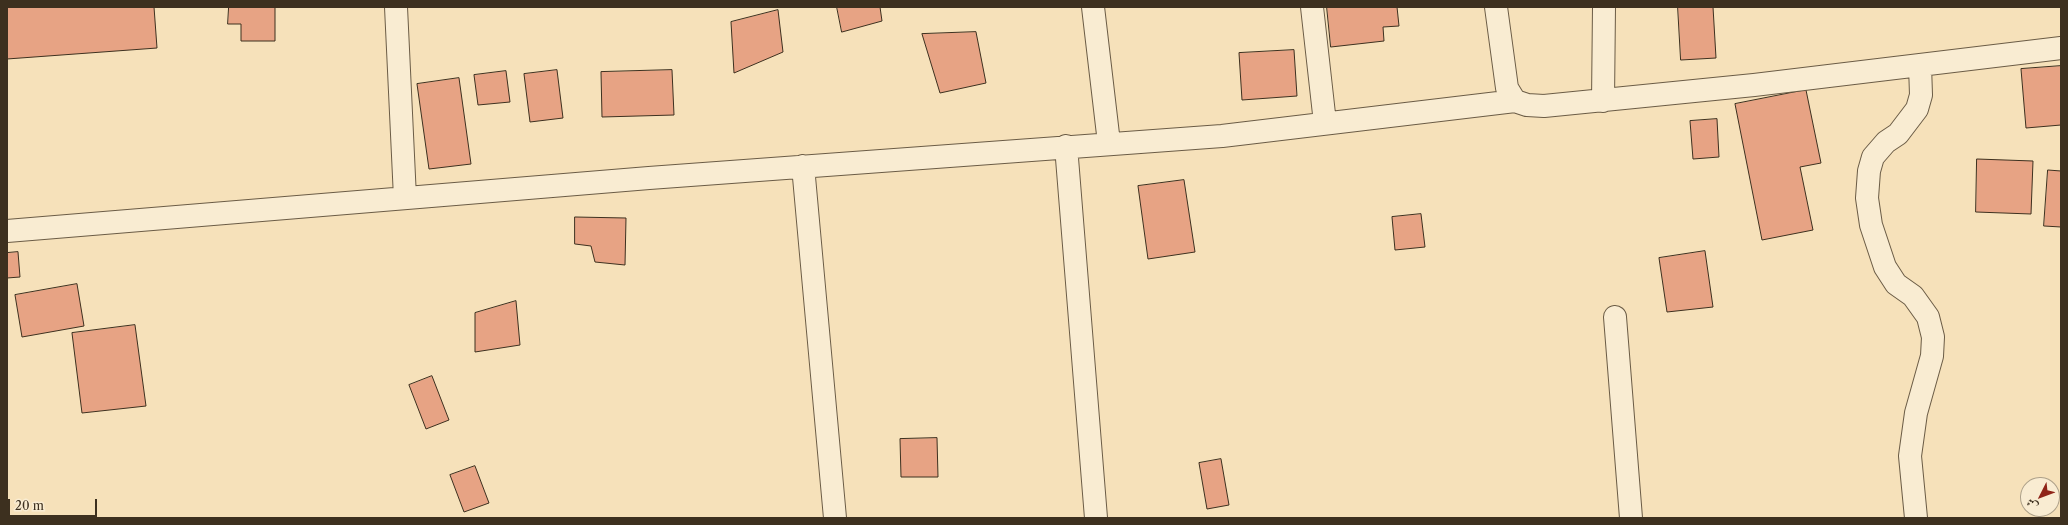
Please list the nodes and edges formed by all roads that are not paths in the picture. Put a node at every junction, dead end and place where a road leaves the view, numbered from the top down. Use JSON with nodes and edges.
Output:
{"nodes":[{"id":1,"x":396,"y":7,"type":"edge"},
{"id":2,"x":1093,"y":7,"type":"edge"},
{"id":3,"x":1312,"y":7,"type":"edge"},
{"id":4,"x":1496,"y":7,"type":"edge"},
{"id":5,"x":1604,"y":7,"type":"edge"},
{"id":6,"x":2061,"y":48,"type":"edge"},
{"id":7,"x":1920,"y":65,"type":"junction"},
{"id":8,"x":1515,"y":101,"type":"junction"},
{"id":9,"x":1603,"y":101,"type":"junction"},
{"id":10,"x":1326,"y":123,"type":"junction"},
{"id":11,"x":1109,"y":143,"type":"junction"},
{"id":12,"x":1066,"y":146,"type":"junction"},
{"id":13,"x":803,"y":166,"type":"junction"},
{"id":14,"x":405,"y":198,"type":"junction"},
{"id":15,"x":7,"y":231,"type":"edge"},
{"id":16,"x":1615,"y":317,"type":"dead end"},
{"id":17,"x":834,"y":518,"type":"edge"},
{"id":18,"x":1096,"y":518,"type":"edge"},
{"id":19,"x":1631,"y":518,"type":"edge"},
{"id":20,"x":1916,"y":518,"type":"edge"}],
"edges":[{"from":1,"to":14,"type":"street"},
{"from":2,"to":11,"type":"street"},
{"from":3,"to":10,"type":"street"},
{"from":4,"to":8,"type":"street"},
{"from":5,"to":9,"type":"street"},
{"from":6,"to":7,"type":"street"},
{"from":7,"to":9,"type":"street"},
{"from":7,"to":20,"type":"street"},
{"from":8,"to":9,"type":"street"},
{"from":8,"to":10,"type":"street"},
{"from":10,"to":11,"type":"street"},
{"from":11,"to":12,"type":"street"},
{"from":12,"to":13,"type":"street"},
{"from":12,"to":18,"type":"street"},
{"from":13,"to":14,"type":"street"},
{"from":13,"to":17,"type":"street"},
{"from":14,"to":15,"type":"street"},
{"from":16,"to":19,"type":"street"}]}
